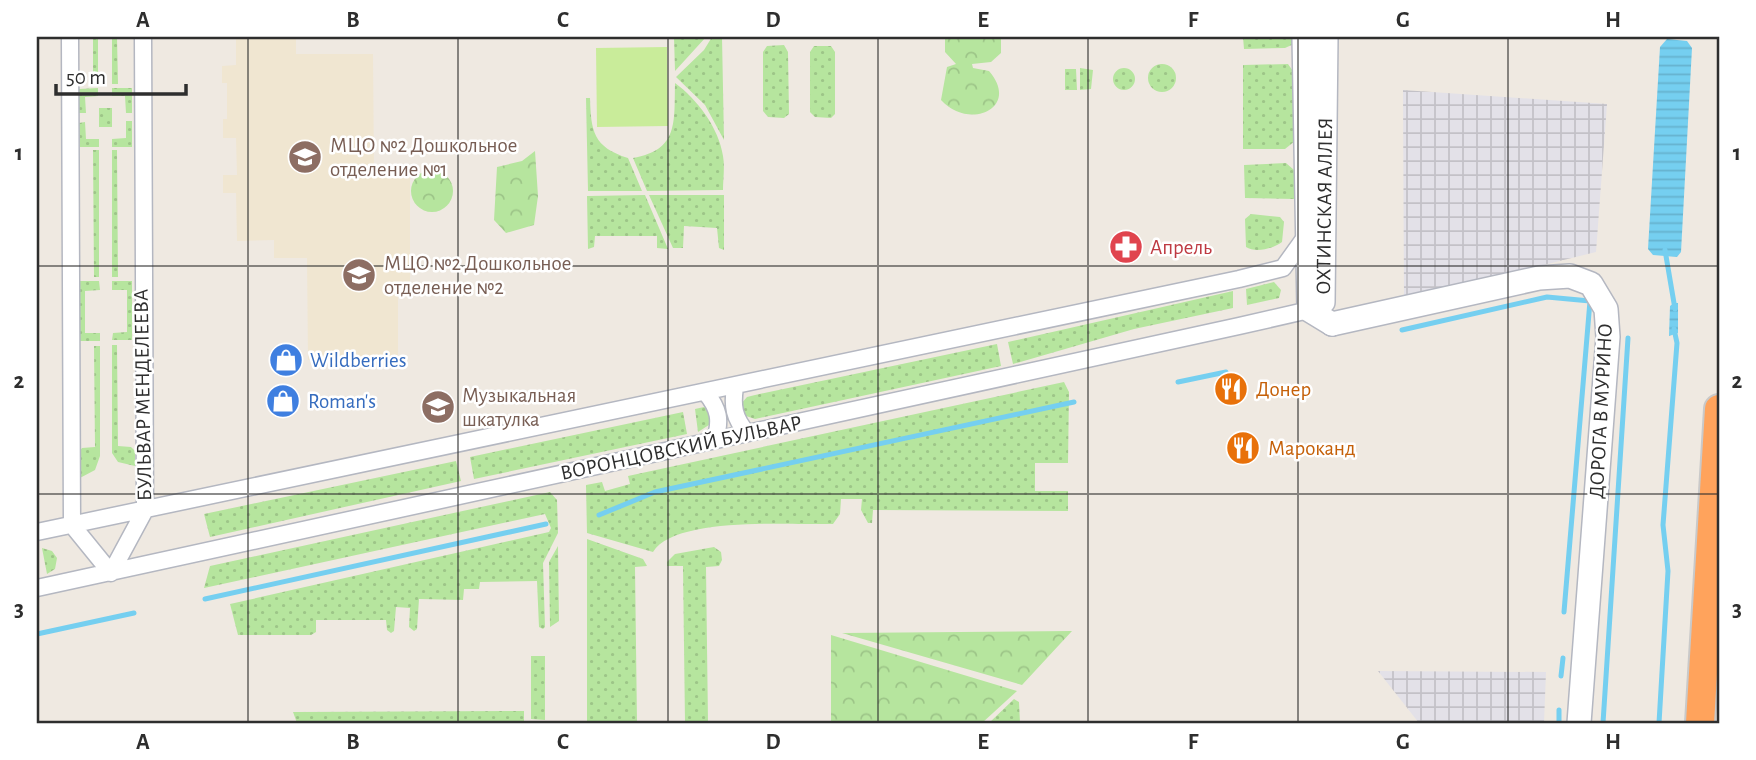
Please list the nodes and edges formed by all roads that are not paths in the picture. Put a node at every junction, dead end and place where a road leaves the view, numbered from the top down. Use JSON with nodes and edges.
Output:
{"nodes":[{"id":1,"x":70,"y":37,"type":"edge"},
{"id":2,"x":143,"y":37,"type":"edge"},
{"id":3,"x":1304,"y":37,"type":"edge"},
{"id":4,"x":1326,"y":37,"type":"edge"},
{"id":5,"x":1306,"y":236,"type":"junction"},
{"id":6,"x":1283,"y":268,"type":"junction"},
{"id":7,"x":1308,"y":308,"type":"junction"},
{"id":8,"x":1332,"y":324,"type":"joint"},
{"id":9,"x":735,"y":387,"type":"junction"},
{"id":10,"x":706,"y":393,"type":"junction"},
{"id":11,"x":1719,"y":409,"type":"edge"},
{"id":12,"x":747,"y":433,"type":"junction"},
{"id":13,"x":715,"y":440,"type":"junction"},
{"id":14,"x":145,"y":510,"type":"junction"},
{"id":15,"x":72,"y":525,"type":"junction"},
{"id":16,"x":37,"y":533,"type":"edge"},
{"id":17,"x":111,"y":573,"type":"junction"},
{"id":18,"x":37,"y":588,"type":"edge"},
{"id":19,"x":1579,"y":723,"type":"edge"},
{"id":20,"x":1700,"y":723,"type":"edge"}],
"edges":[{"from":1,"to":15,"type":"street"},
{"from":2,"to":14,"type":"street","name":"БУЛЬВАР МЕНДЕЛЕЕВА"},
{"from":3,"to":5,"type":"street","name":"ОХТИНСКАЯ АЛЛЕЯ"},
{"from":4,"to":7,"type":"street","name":"ОХТИНСКАЯ АЛЛЕЯ"},
{"from":5,"to":6,"type":"street"},
{"from":5,"to":7,"type":"street","name":"ОХТИНСКАЯ АЛЛЕЯ"},
{"from":6,"to":7,"type":"street"},
{"from":6,"to":9,"type":"street"},
{"from":7,"to":8,"type":"street","name":"ОХТИНСКАЯ АЛЛЕЯ"},
{"from":7,"to":12,"type":"street","name":"ВОРОНЦОВСКИЙ БУЛЬВАР"},
{"from":8,"to":19,"type":"street","name":"ДОРОГА В МУРИНО"},
{"from":9,"to":10,"type":"street"},
{"from":9,"to":12,"type":"street"},
{"from":10,"to":13,"type":"street"},
{"from":10,"to":14,"type":"street"},
{"from":11,"to":20,"type":"highway"},
{"from":12,"to":13,"type":"street","name":"ВОРОНЦОВСКИЙ БУЛЬВАР"},
{"from":13,"to":17,"type":"street","name":"ВОРОНЦОВСКИЙ БУЛЬВАР"},
{"from":14,"to":15,"type":"street"},
{"from":14,"to":17,"type":"street","name":"БУЛЬВАР МЕНДЕЛЕЕВА"},
{"from":15,"to":16,"type":"street"},
{"from":15,"to":17,"type":"street"},
{"from":17,"to":18,"type":"street","name":"ВОРОНЦОВСКИЙ БУЛЬВАР"}]}
